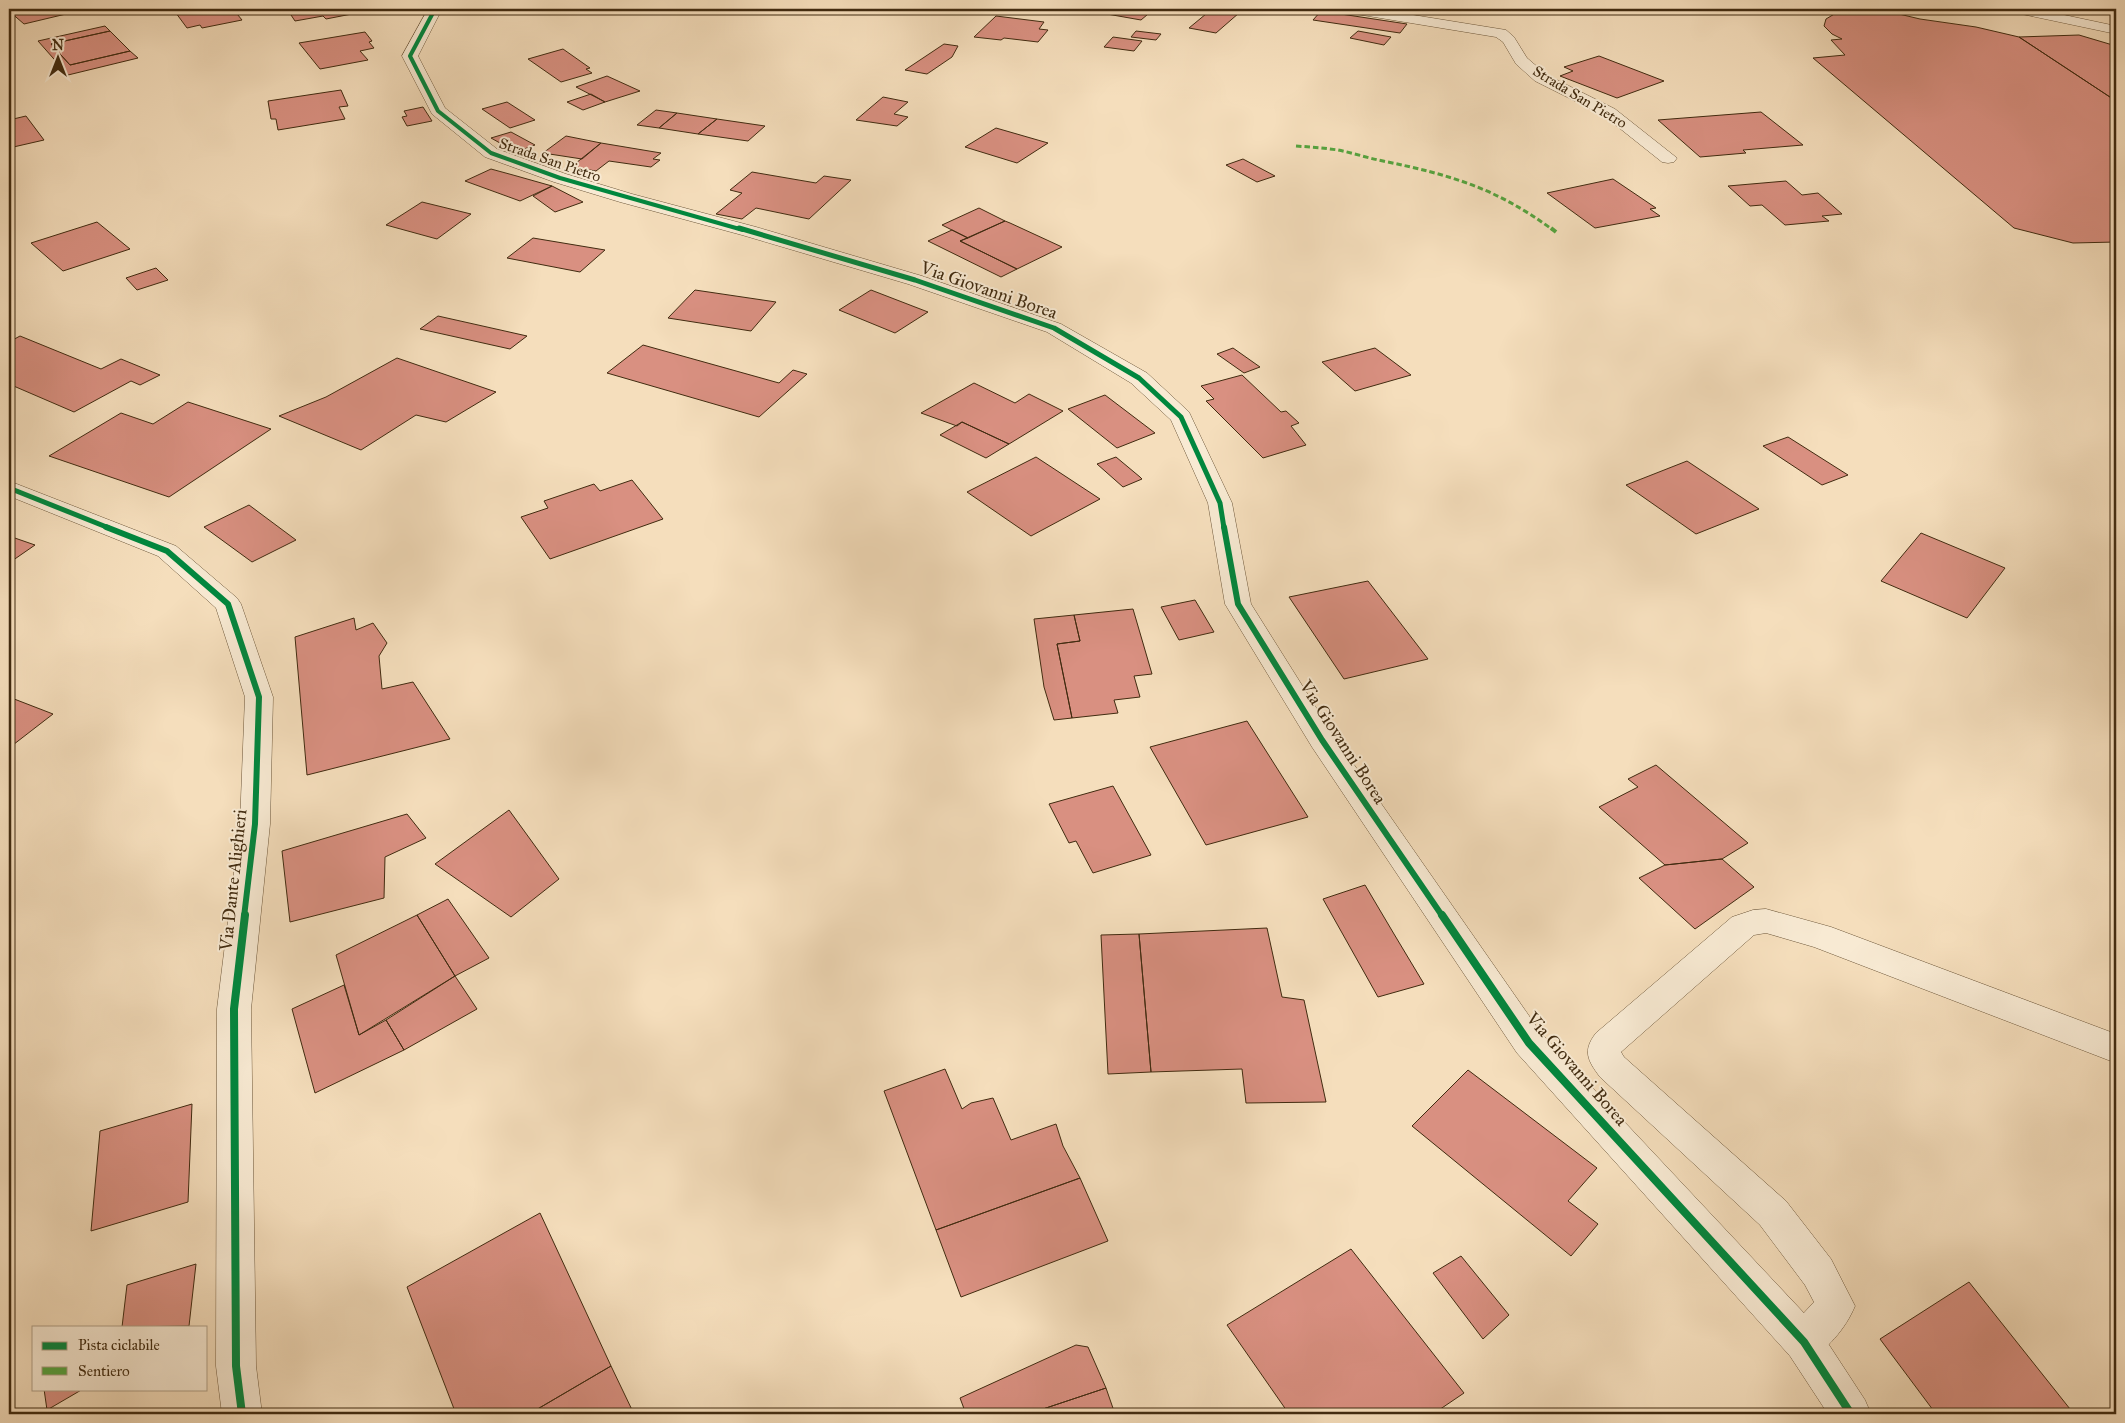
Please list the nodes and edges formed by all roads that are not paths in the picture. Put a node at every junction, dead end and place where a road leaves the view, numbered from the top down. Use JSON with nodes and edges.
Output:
{"nodes":[{"id":1,"x":435,"y":9,"type":"edge"},
{"id":2,"x":1350,"y":9,"type":"edge"},
{"id":3,"x":2017,"y":9,"type":"edge"},
{"id":4,"x":2116,"y":30,"type":"edge"},
{"id":5,"x":1668,"y":158,"type":"dead end"},
{"id":6,"x":749,"y":231,"type":"joint"},
{"id":7,"x":9,"y":488,"type":"edge"},
{"id":8,"x":2116,"y":1049,"type":"edge"},
{"id":9,"x":1804,"y":1342,"type":"junction"},
{"id":10,"x":242,"y":1414,"type":"edge"},
{"id":11,"x":1851,"y":1414,"type":"edge"}],
"edges":[{"from":1,"to":6,"type":"street","name":"Strada San Pietro"},
{"from":2,"to":5,"type":"street","name":"Strada San Pietro"},
{"from":3,"to":4,"type":"street"},
{"from":6,"to":9,"type":"street","name":"Via Giovanni Borea"},
{"from":7,"to":10,"type":"street","name":"Via Dante Alighieri"},
{"from":8,"to":9,"type":"street"},
{"from":9,"to":11,"type":"street","name":"Via Giovanni Borea"}]}
